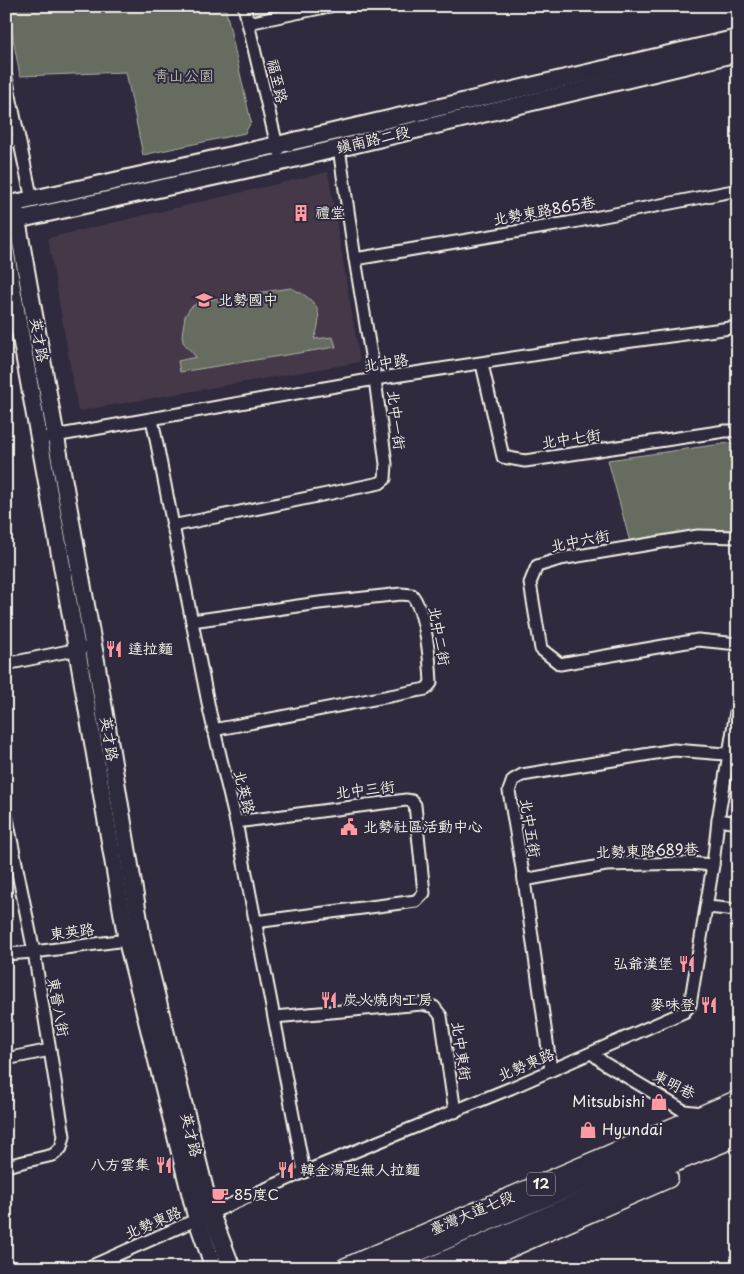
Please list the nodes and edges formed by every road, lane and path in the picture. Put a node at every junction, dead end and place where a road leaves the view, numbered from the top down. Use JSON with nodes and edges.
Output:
{"nodes":[{"id":1,"x":244,"y":6,"type":"edge"},
{"id":2,"x":330,"y":6,"type":"edge"},
{"id":3,"x":248,"y":23,"type":"junction"},
{"id":4,"x":738,"y":38,"type":"edge"},
{"id":5,"x":738,"y":53,"type":"edge"},
{"id":6,"x":6,"y":77,"type":"edge"},
{"id":7,"x":19,"y":140,"type":"junction"},
{"id":8,"x":6,"y":142,"type":"edge"},
{"id":9,"x":277,"y":145,"type":"junction"},
{"id":10,"x":339,"y":148,"type":"junction"},
{"id":11,"x":281,"y":162,"type":"junction"},
{"id":12,"x":738,"y":190,"type":"edge"},
{"id":13,"x":32,"y":200,"type":"junction"},
{"id":14,"x":11,"y":212,"type":"edge"},
{"id":15,"x":6,"y":254,"type":"edge"},
{"id":16,"x":355,"y":259,"type":"junction"},
{"id":17,"x":738,"y":327,"type":"edge"},
{"id":18,"x":482,"y":364,"type":"junction"},
{"id":19,"x":375,"y":379,"type":"junction"},
{"id":20,"x":152,"y":419,"type":"junction"},
{"id":21,"x":738,"y":431,"type":"edge"},
{"id":22,"x":57,"y":436,"type":"junction"},
{"id":23,"x":40,"y":439,"type":"junction"},
{"id":24,"x":172,"y":526,"type":"junction"},
{"id":25,"x":738,"y":537,"type":"edge"},
{"id":26,"x":192,"y":622,"type":"junction"},
{"id":27,"x":738,"y":644,"type":"edge"},
{"id":28,"x":94,"y":646,"type":"junction"},
{"id":29,"x":77,"y":649,"type":"junction"},
{"id":30,"x":6,"y":664,"type":"edge"},
{"id":31,"x":738,"y":700,"type":"edge"},
{"id":32,"x":213,"y":730,"type":"junction"},
{"id":33,"x":734,"y":755,"type":"edge"},
{"id":34,"x":6,"y":814,"type":"edge"},
{"id":35,"x":718,"y":820,"type":"junction"},
{"id":36,"x":236,"y":822,"type":"junction"},
{"id":37,"x":738,"y":823,"type":"edge"},
{"id":38,"x":713,"y":865,"type":"junction"},
{"id":39,"x":524,"y":880,"type":"junction"},
{"id":40,"x":707,"y":907,"type":"junction"},
{"id":41,"x":738,"y":910,"type":"edge"},
{"id":42,"x":255,"y":922,"type":"junction"},
{"id":43,"x":134,"y":939,"type":"junction"},
{"id":44,"x":34,"y":952,"type":"junction"},
{"id":45,"x":6,"y":954,"type":"edge"},
{"id":46,"x":274,"y":1017,"type":"junction"},
{"id":47,"x":50,"y":1050,"type":"junction"},
{"id":48,"x":592,"y":1053,"type":"junction"},
{"id":49,"x":6,"y":1059,"type":"edge"},
{"id":50,"x":551,"y":1070,"type":"junction"},
{"id":51,"x":738,"y":1100,"type":"edge"},
{"id":52,"x":455,"y":1112,"type":"junction"},
{"id":53,"x":738,"y":1116,"type":"edge"},
{"id":54,"x":724,"y":1137,"type":"edge"},
{"id":55,"x":6,"y":1166,"type":"edge"},
{"id":56,"x":304,"y":1172,"type":"junction"},
{"id":57,"x":204,"y":1217,"type":"junction"},
{"id":58,"x":87,"y":1268,"type":"edge"},
{"id":59,"x":214,"y":1268,"type":"edge"},
{"id":60,"x":232,"y":1268,"type":"edge"},
{"id":61,"x":345,"y":1268,"type":"edge"},
{"id":62,"x":380,"y":1268,"type":"edge"},
{"id":63,"x":429,"y":1268,"type":"edge"},
{"id":64,"x":463,"y":1268,"type":"edge"}],
"edges":[{"from":1,"to":3,"type":"street","name":"福至路"},
{"from":2,"to":3,"type":"street"},
{"from":3,"to":9,"type":"street","name":"福至路"},
{"from":4,"to":9,"type":"street","name":"鎮南路二段"},
{"from":5,"to":10,"type":"street","name":"鎮南路二段"},
{"from":6,"to":7,"type":"street"},
{"from":7,"to":8,"type":"street"},
{"from":7,"to":13,"type":"street"},
{"from":9,"to":11,"type":"street","name":"福至路"},
{"from":9,"to":13,"type":"street","name":"鎮南路二段"},
{"from":10,"to":11,"type":"street","name":"鎮南路二段"},
{"from":10,"to":16,"type":"street","name":"北中一街"},
{"from":11,"to":14,"type":"street","name":"鎮南路二段"},
{"from":12,"to":16,"type":"street","name":"北勢東路865巷"},
{"from":13,"to":14,"type":"street","name":"鎮南路二段"},
{"from":14,"to":22,"type":"street","name":"英才路"},
{"from":15,"to":23,"type":"street","name":"英才路"},
{"from":16,"to":19,"type":"street","name":"北中一街"},
{"from":17,"to":18,"type":"street","name":"北中路"},
{"from":18,"to":19,"type":"street","name":"北中路"},
{"from":18,"to":21,"type":"street","name":"北中七街"},
{"from":19,"to":20,"type":"street","name":"北中路"},
{"from":19,"to":24,"type":"street","name":"北中一街"},
{"from":20,"to":22,"type":"street","name":"北中路"},
{"from":20,"to":24,"type":"street","name":"北英路"},
{"from":22,"to":23,"type":"street","name":"北中路"},
{"from":22,"to":28,"type":"street","name":"英才路"},
{"from":23,"to":29,"type":"street","name":"英才路"},
{"from":24,"to":26,"type":"street","name":"北英路"},
{"from":25,"to":27,"type":"street","name":"北中六街"},
{"from":26,"to":32,"type":"street","name":"北英路"},
{"from":26,"to":32,"type":"street","name":"北中二街"},
{"from":28,"to":29,"type":"street"},
{"from":28,"to":43,"type":"street","name":"英才路"},
{"from":29,"to":30,"type":"street"},
{"from":29,"to":43,"type":"street","name":"英才路"},
{"from":31,"to":33,"type":"street","name":"北勢東路"},
{"from":32,"to":36,"type":"street","name":"北英路"},
{"from":33,"to":35,"type":"street","name":"北勢東路"},
{"from":33,"to":39,"type":"street","name":"北中五街"},
{"from":34,"to":44,"type":"street","name":"東晉八街"},
{"from":35,"to":37,"type":"street"},
{"from":35,"to":38,"type":"street","name":"北勢東路"},
{"from":36,"to":42,"type":"street","name":"北英路"},
{"from":36,"to":42,"type":"street","name":"北中三街"},
{"from":38,"to":39,"type":"street","name":"北勢東路689巷"},
{"from":38,"to":40,"type":"street","name":"北勢東路"},
{"from":39,"to":50,"type":"street","name":"北中五街"},
{"from":40,"to":41,"type":"street"},
{"from":40,"to":48,"type":"street","name":"北勢東路"},
{"from":42,"to":46,"type":"street","name":"北英路"},
{"from":43,"to":44,"type":"street","name":"東英路"},
{"from":43,"to":57,"type":"street","name":"英才路"},
{"from":44,"to":45,"type":"street","name":"東英路"},
{"from":44,"to":47,"type":"street","name":"東晉八街"},
{"from":46,"to":52,"type":"street","name":"北中東街"},
{"from":46,"to":56,"type":"street","name":"北英路"},
{"from":47,"to":49,"type":"street"},
{"from":47,"to":55,"type":"street","name":"東晉八街"},
{"from":48,"to":50,"type":"street","name":"北勢東路"},
{"from":48,"to":54,"type":"street","name":"東明巷"},
{"from":50,"to":52,"type":"street","name":"北勢東路"},
{"from":51,"to":54,"type":"main road","name":"臺灣大道七段","number":"12"},
{"from":52,"to":56,"type":"street","name":"北勢東路"},
{"from":53,"to":54,"type":"main road","name":"臺灣大道七段","number":"12"},
{"from":54,"to":61,"type":"main road","name":"臺灣大道七段","number":"12"},
{"from":54,"to":62,"type":"main road","name":"臺灣大道七段","number":"12"},
{"from":54,"to":63,"type":"main road","name":"臺灣大道七段","number":"12"},
{"from":54,"to":64,"type":"main road","name":"臺灣大道七段","number":"12"},
{"from":56,"to":57,"type":"street","name":"北勢東路"},
{"from":57,"to":58,"type":"street","name":"北勢東路"},
{"from":57,"to":59,"type":"street","name":"英才路"},
{"from":57,"to":60,"type":"street","name":"英才路"}]}
